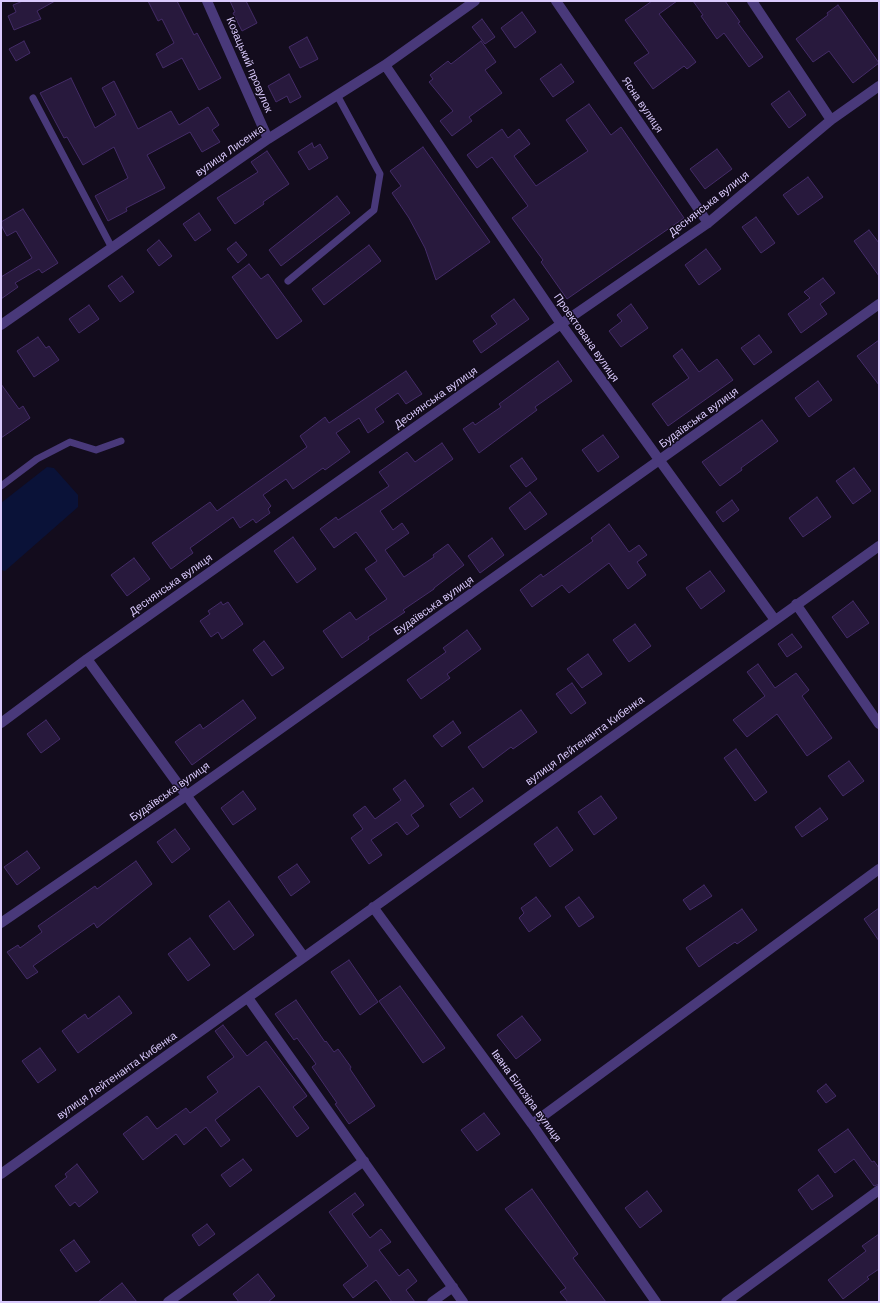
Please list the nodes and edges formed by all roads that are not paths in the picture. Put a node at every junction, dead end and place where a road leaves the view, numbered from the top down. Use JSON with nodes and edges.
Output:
{"nodes":[{"id":1,"x":207,"y":1,"type":"edge"},
{"id":2,"x":475,"y":1,"type":"edge"},
{"id":3,"x":556,"y":1,"type":"edge"},
{"id":4,"x":752,"y":1,"type":"edge"},
{"id":5,"x":385,"y":64,"type":"junction"},
{"id":6,"x":879,"y":86,"type":"edge"},
{"id":7,"x":337,"y":95,"type":"junction"},
{"id":8,"x":33,"y":98,"type":"dead end"},
{"id":9,"x":832,"y":120,"type":"junction"},
{"id":10,"x":268,"y":139,"type":"junction"},
{"id":11,"x":708,"y":223,"type":"junction"},
{"id":12,"x":112,"y":248,"type":"junction"},
{"id":13,"x":288,"y":280,"type":"dead end"},
{"id":14,"x":879,"y":304,"type":"edge"},
{"id":15,"x":561,"y":324,"type":"junction"},
{"id":16,"x":1,"y":325,"type":"edge"},
{"id":17,"x":121,"y":441,"type":"dead end"},
{"id":18,"x":658,"y":462,"type":"junction"},
{"id":19,"x":1,"y":486,"type":"edge"},
{"id":20,"x":879,"y":546,"type":"edge"},
{"id":21,"x":796,"y":604,"type":"junction"},
{"id":22,"x":775,"y":620,"type":"junction"},
{"id":23,"x":86,"y":659,"type":"junction"},
{"id":24,"x":1,"y":722,"type":"edge"},
{"id":25,"x":879,"y":724,"type":"edge"},
{"id":26,"x":186,"y":796,"type":"junction"},
{"id":27,"x":879,"y":868,"type":"edge"},
{"id":28,"x":372,"y":907,"type":"junction"},
{"id":29,"x":1,"y":923,"type":"edge"},
{"id":30,"x":304,"y":957,"type":"junction"},
{"id":31,"x":248,"y":998,"type":"junction"},
{"id":32,"x":532,"y":1124,"type":"junction"},
{"id":33,"x":364,"y":1161,"type":"junction"},
{"id":34,"x":1,"y":1174,"type":"edge"},
{"id":35,"x":879,"y":1190,"type":"edge"},
{"id":36,"x":453,"y":1287,"type":"junction"},
{"id":37,"x":168,"y":1302,"type":"edge"},
{"id":38,"x":432,"y":1302,"type":"edge"},
{"id":39,"x":463,"y":1302,"type":"edge"},
{"id":40,"x":656,"y":1302,"type":"edge"},
{"id":41,"x":726,"y":1302,"type":"edge"}],
"edges":[{"from":1,"to":10,"type":"street","name":"Козацький провулок"},
{"from":2,"to":5,"type":"street","name":"вулиця Лисенка"},
{"from":3,"to":11,"type":"street","name":"Ясна вулиця"},
{"from":4,"to":9,"type":"street"},
{"from":5,"to":7,"type":"street","name":"вулиця Лисенка"},
{"from":5,"to":15,"type":"street","name":"Проектована вулиця"},
{"from":6,"to":9,"type":"street","name":"Деснянська вулиця"},
{"from":7,"to":10,"type":"street","name":"вулиця Лисенка"},
{"from":7,"to":13,"type":"lane"},
{"from":8,"to":12,"type":"lane"},
{"from":9,"to":11,"type":"street","name":"Деснянська вулиця"},
{"from":10,"to":12,"type":"street","name":"вулиця Лисенка"},
{"from":11,"to":15,"type":"street","name":"Деснянська вулиця"},
{"from":12,"to":16,"type":"street","name":"вулиця Лисенка"},
{"from":14,"to":18,"type":"street","name":"Будаївська вулиця"},
{"from":15,"to":18,"type":"street","name":"Проектована вулиця"},
{"from":15,"to":23,"type":"street","name":"Деснянська вулиця"},
{"from":17,"to":19,"type":"lane"},
{"from":18,"to":22,"type":"street","name":"Проектована вулиця"},
{"from":18,"to":26,"type":"street","name":"Будаївська вулиця"},
{"from":20,"to":21,"type":"street","name":"вулиця Лейтенанта Кибенка"},
{"from":21,"to":22,"type":"street","name":"вулиця Лейтенанта Кибенка"},
{"from":21,"to":25,"type":"street"},
{"from":22,"to":28,"type":"street","name":"вулиця Лейтенанта Кибенка"},
{"from":23,"to":24,"type":"street","name":"Деснянська вулиця"},
{"from":23,"to":26,"type":"street"},
{"from":26,"to":29,"type":"street","name":"Будаївська вулиця"},
{"from":26,"to":30,"type":"street"},
{"from":27,"to":32,"type":"street"},
{"from":28,"to":30,"type":"street","name":"вулиця Лейтенанта Кибенка"},
{"from":28,"to":32,"type":"street","name":"Івана Білозіра вулиця"},
{"from":30,"to":31,"type":"street","name":"вулиця Лейтенанта Кибенка"},
{"from":31,"to":33,"type":"street"},
{"from":31,"to":34,"type":"street","name":"вулиця Лейтенанта Кибенка"},
{"from":32,"to":40,"type":"street","name":"Івана Білозіра вулиця"},
{"from":33,"to":36,"type":"street"},
{"from":33,"to":37,"type":"street"},
{"from":35,"to":41,"type":"street"},
{"from":36,"to":38,"type":"street"},
{"from":36,"to":39,"type":"street"}]}
